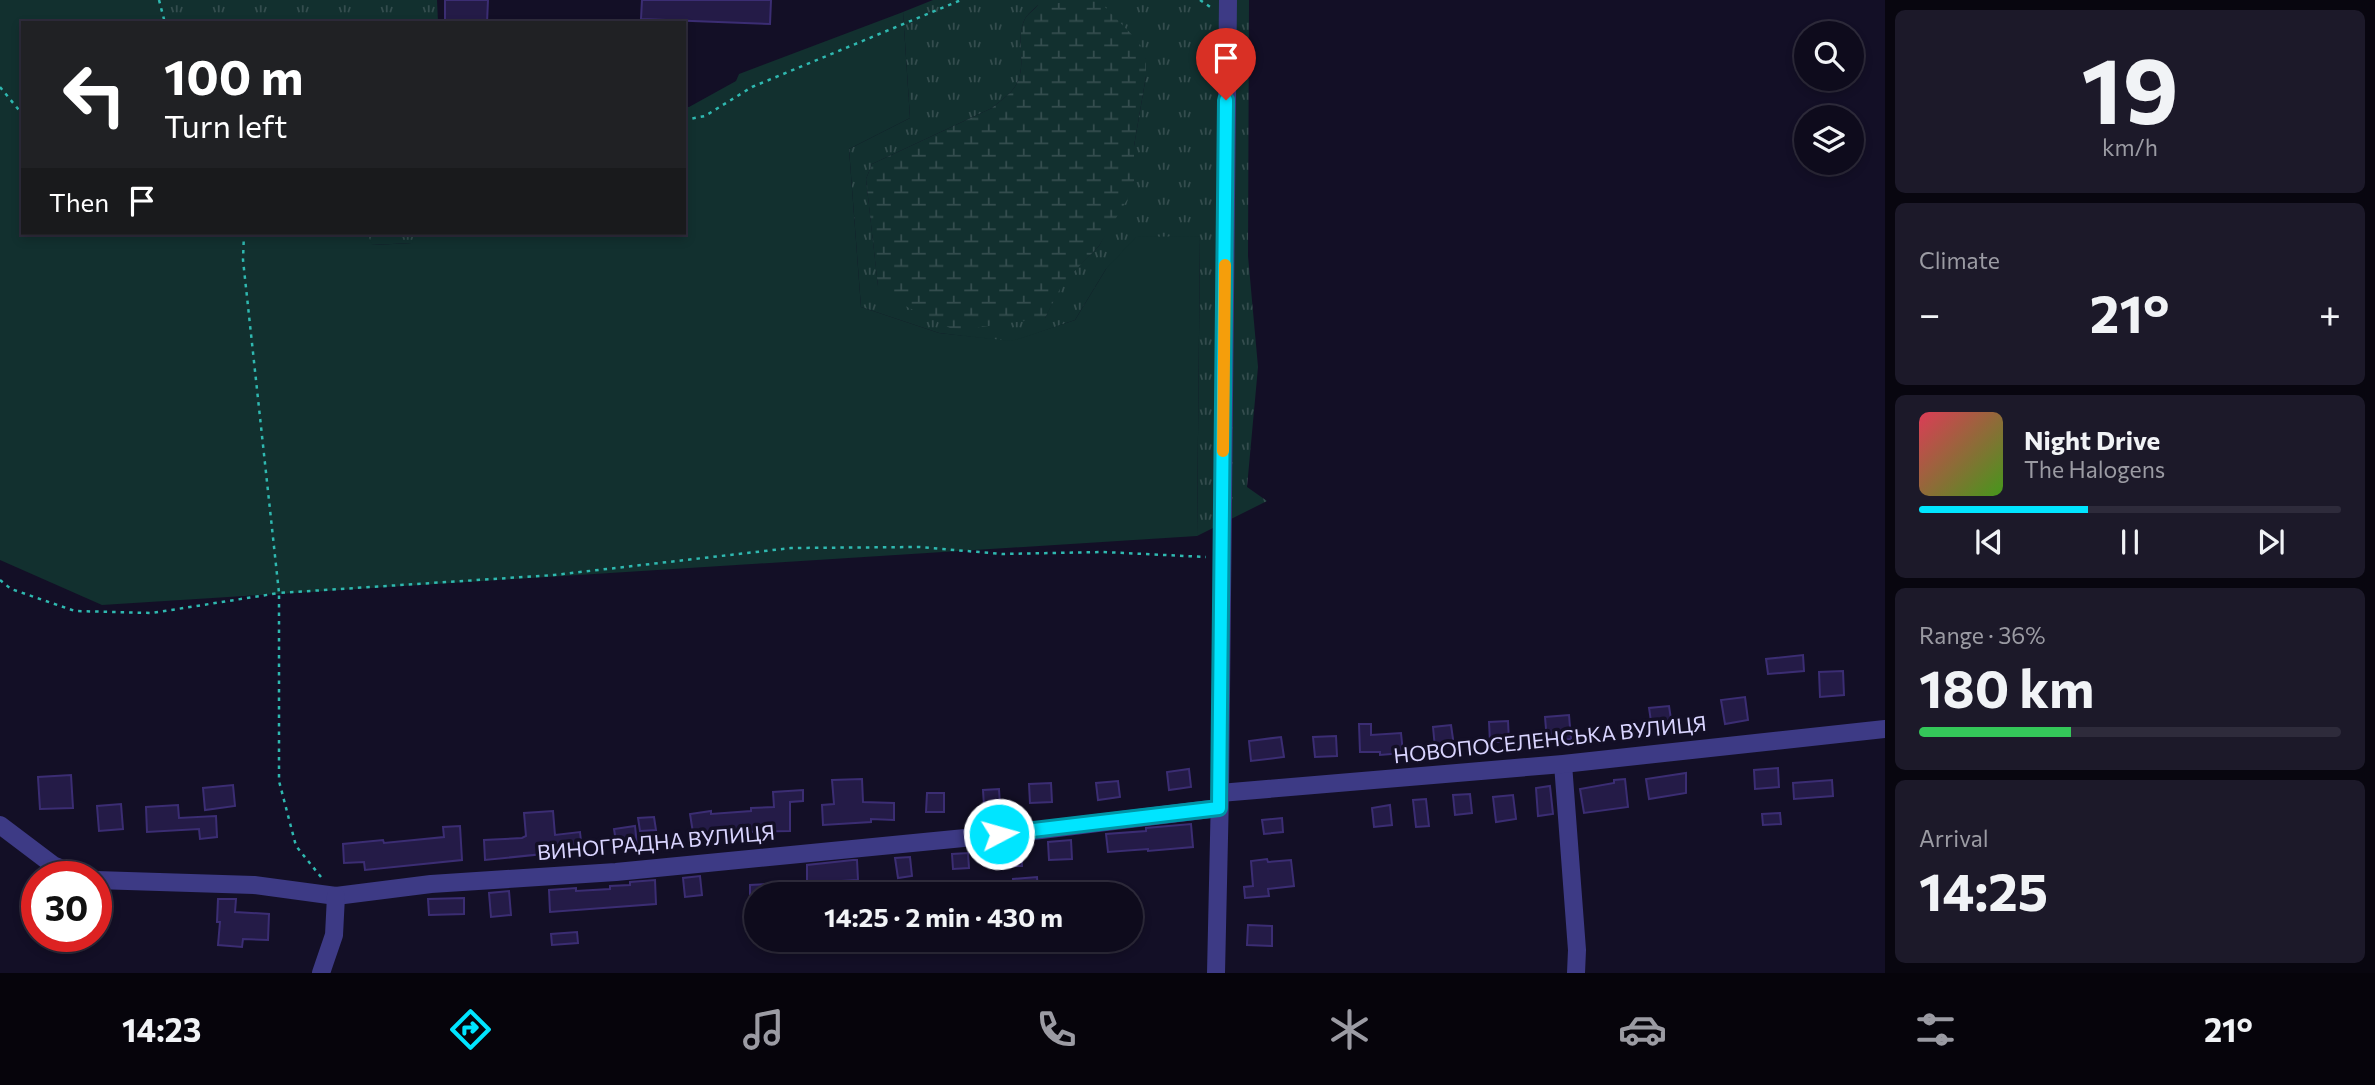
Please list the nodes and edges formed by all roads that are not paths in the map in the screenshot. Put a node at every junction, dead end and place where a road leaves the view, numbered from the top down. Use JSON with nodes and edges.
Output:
{"nodes":[{"id":1,"x":1227,"y":0,"type":"edge"},
{"id":2,"x":1885,"y":729,"type":"edge"},
{"id":3,"x":1563,"y":764,"type":"junction"},
{"id":4,"x":1219,"y":800,"type":"junction"},
{"id":5,"x":0,"y":825,"type":"edge"},
{"id":6,"x":48,"y":861,"type":"edge"},
{"id":7,"x":112,"y":881,"type":"edge"},
{"id":8,"x":336,"y":896,"type":"junction"},
{"id":9,"x":321,"y":973,"type":"edge"},
{"id":10,"x":1216,"y":973,"type":"edge"},
{"id":11,"x":1576,"y":973,"type":"edge"}],
"edges":[{"from":1,"to":4,"type":"street"},
{"from":2,"to":3,"type":"street","name":"НОВОПОСЕЛЕНСЬКА ВУЛИЦЯ"},
{"from":3,"to":4,"type":"street","name":"НОВОПОСЕЛЕНСЬКА ВУЛИЦЯ"},
{"from":3,"to":11,"type":"street"},
{"from":4,"to":8,"type":"street","name":"ВИНОГРАДНА ВУЛИЦЯ"},
{"from":4,"to":10,"type":"street"},
{"from":5,"to":6,"type":"street"},
{"from":7,"to":8,"type":"street","name":"ВИНОГРАДНА ВУЛИЦЯ"},
{"from":8,"to":9,"type":"street"}]}
